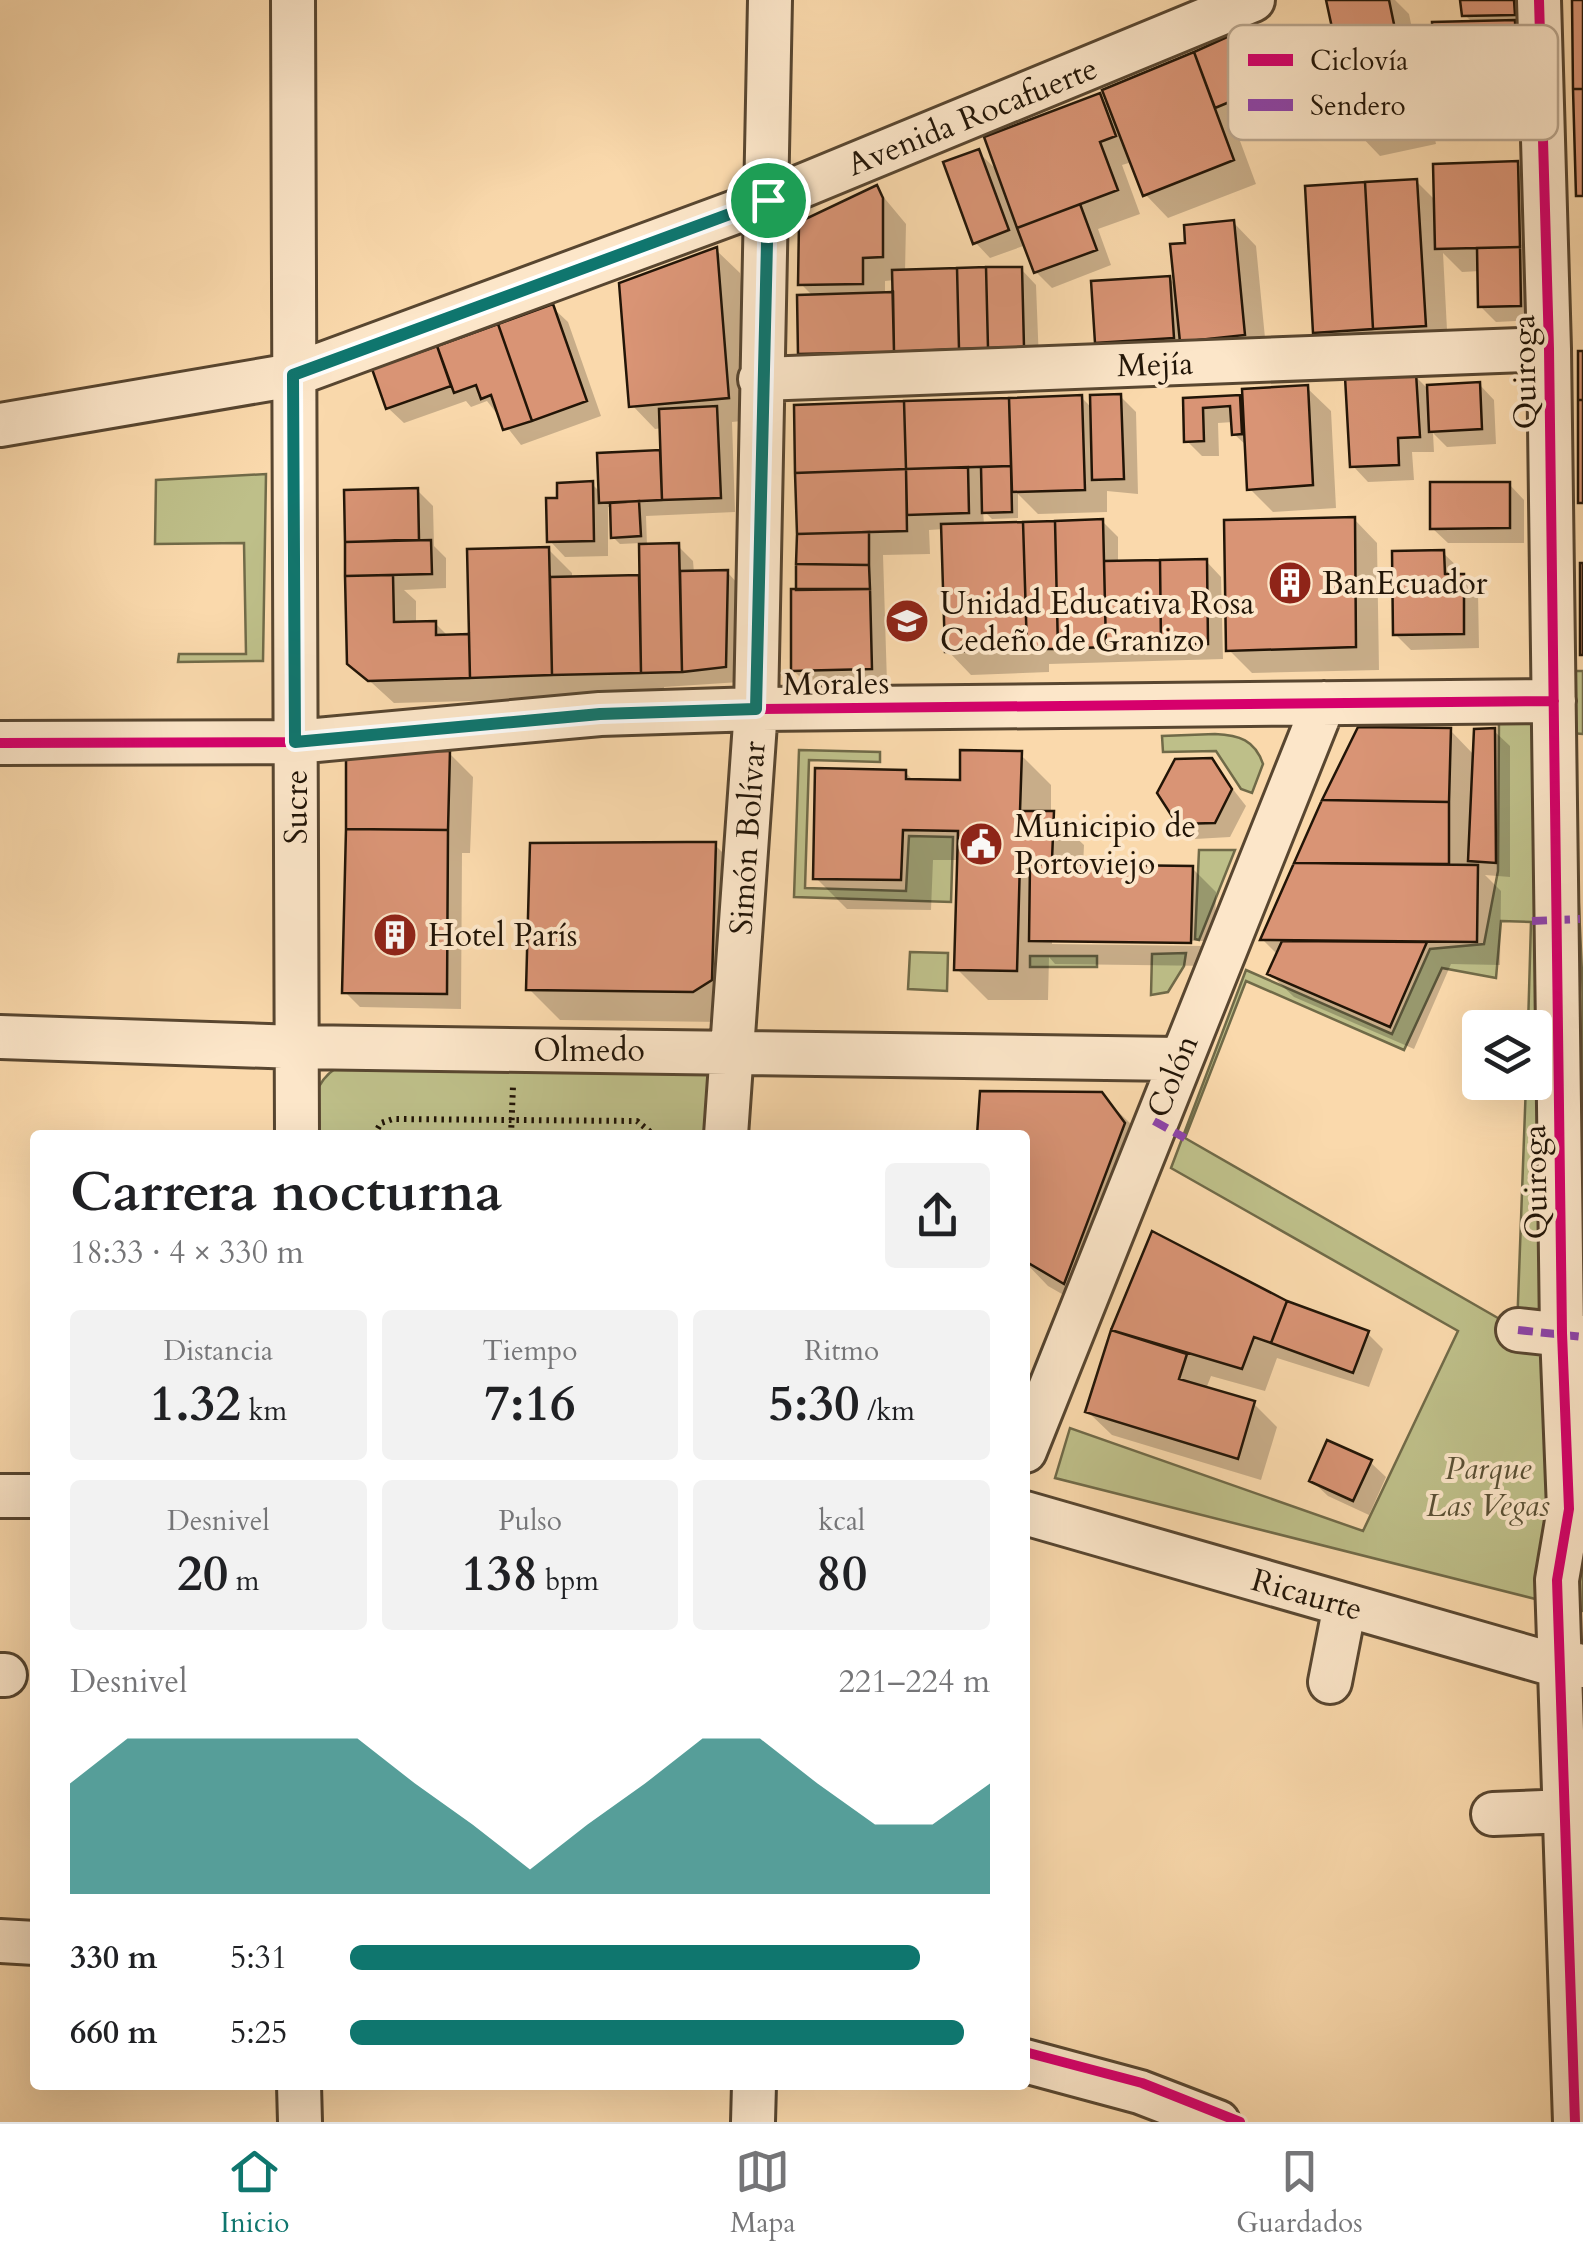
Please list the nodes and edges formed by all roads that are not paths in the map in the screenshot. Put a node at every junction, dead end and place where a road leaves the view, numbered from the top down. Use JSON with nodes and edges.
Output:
{"nodes":[{"id":1,"x":293,"y":0,"type":"edge"},
{"id":2,"x":770,"y":0,"type":"edge"},
{"id":3,"x":1254,"y":0,"type":"edge"},
{"id":4,"x":1539,"y":0,"type":"edge"},
{"id":5,"x":1540,"y":25,"type":"edge"},
{"id":6,"x":1543,"y":140,"type":"edge"},
{"id":7,"x":768,"y":200,"type":"junction"},
{"id":8,"x":1549,"y":349,"type":"junction"},
{"id":9,"x":293,"y":375,"type":"junction"},
{"id":10,"x":760,"y":379,"type":"junction"},
{"id":11,"x":0,"y":425,"type":"edge"},
{"id":12,"x":1554,"y":701,"type":"junction"},
{"id":13,"x":1324,"y":702,"type":"junction"},
{"id":14,"x":756,"y":709,"type":"junction"},
{"id":15,"x":0,"y":742,"type":"edge"},
{"id":16,"x":295,"y":742,"type":"junction"},
{"id":17,"x":0,"y":1038,"type":"edge"},
{"id":18,"x":297,"y":1047,"type":"junction"},
{"id":19,"x":730,"y":1050,"type":"junction"},
{"id":20,"x":1178,"y":1059,"type":"junction"},
{"id":21,"x":297,"y":1130,"type":"edge"},
{"id":22,"x":726,"y":1130,"type":"edge"},
{"id":23,"x":1518,"y":1330,"type":"dead end"},
{"id":24,"x":1573,"y":1354,"type":"edge"},
{"id":25,"x":1030,"y":1440,"type":"edge"},
{"id":26,"x":0,"y":1496,"type":"edge"},
{"id":27,"x":30,"y":1496,"type":"edge"},
{"id":28,"x":1576,"y":1512,"type":"edge"},
{"id":29,"x":1030,"y":1514,"type":"edge"},
{"id":30,"x":1344,"y":1604,"type":"junction"},
{"id":31,"x":1569,"y":1665,"type":"edge"},
{"id":32,"x":1330,"y":1682,"type":"dead end"},
{"id":33,"x":1567,"y":1811,"type":"junction"},
{"id":34,"x":1492,"y":1814,"type":"dead end"},
{"id":35,"x":0,"y":1941,"type":"edge"},
{"id":36,"x":30,"y":1943,"type":"edge"},
{"id":37,"x":1030,"y":2062,"type":"edge"},
{"id":38,"x":299,"y":2090,"type":"edge"},
{"id":39,"x":754,"y":2090,"type":"edge"},
{"id":40,"x":300,"y":2122,"type":"edge"},
{"id":41,"x":753,"y":2122,"type":"edge"},
{"id":42,"x":1218,"y":2122,"type":"edge"},
{"id":43,"x":1575,"y":2122,"type":"edge"}],
"edges":[{"from":1,"to":9,"type":"street","name":"Sucre"},
{"from":2,"to":7,"type":"street","name":"Simón Bolívar"},
{"from":3,"to":7,"type":"street","name":"Avenida Rocafuerte"},
{"from":4,"to":5,"type":"street","name":"Quiroga"},
{"from":6,"to":8,"type":"street","name":"Quiroga"},
{"from":7,"to":9,"type":"street","name":"Avenida Rocafuerte"},
{"from":7,"to":10,"type":"street","name":"Simón Bolívar"},
{"from":8,"to":10,"type":"street","name":"Mejía"},
{"from":8,"to":12,"type":"street","name":"Quiroga"},
{"from":9,"to":11,"type":"street","name":"Avenida Rocafuerte"},
{"from":9,"to":16,"type":"street","name":"Sucre"},
{"from":10,"to":14,"type":"street","name":"Simón Bolívar"},
{"from":12,"to":13,"type":"street","name":"Morales"},
{"from":12,"to":24,"type":"street","name":"Quiroga"},
{"from":13,"to":14,"type":"street","name":"Morales"},
{"from":13,"to":20,"type":"street","name":"Colón"},
{"from":14,"to":16,"type":"street","name":"Morales"},
{"from":14,"to":19,"type":"street","name":"Simón Bolívar"},
{"from":15,"to":16,"type":"street","name":"Morales"},
{"from":16,"to":18,"type":"street","name":"Sucre"},
{"from":17,"to":18,"type":"street","name":"Olmedo"},
{"from":18,"to":19,"type":"street","name":"Olmedo"},
{"from":18,"to":21,"type":"street","name":"Sucre"},
{"from":19,"to":20,"type":"street","name":"Olmedo"},
{"from":19,"to":22,"type":"street","name":"Simón Bolívar"},
{"from":20,"to":25,"type":"street","name":"Colón"},
{"from":23,"to":24,"type":"street"},
{"from":24,"to":28,"type":"street","name":"Quiroga"},
{"from":26,"to":27,"type":"street"},
{"from":28,"to":31,"type":"street","name":"Quiroga"},
{"from":29,"to":30,"type":"street","name":"Ricaurte"},
{"from":30,"to":31,"type":"street","name":"Ricaurte"},
{"from":30,"to":32,"type":"street"},
{"from":31,"to":33,"type":"street","name":"Quiroga"},
{"from":33,"to":34,"type":"street"},
{"from":33,"to":43,"type":"street","name":"Quiroga"},
{"from":35,"to":36,"type":"street"},
{"from":37,"to":42,"type":"street"},
{"from":38,"to":40,"type":"street"},
{"from":39,"to":41,"type":"street"}]}
